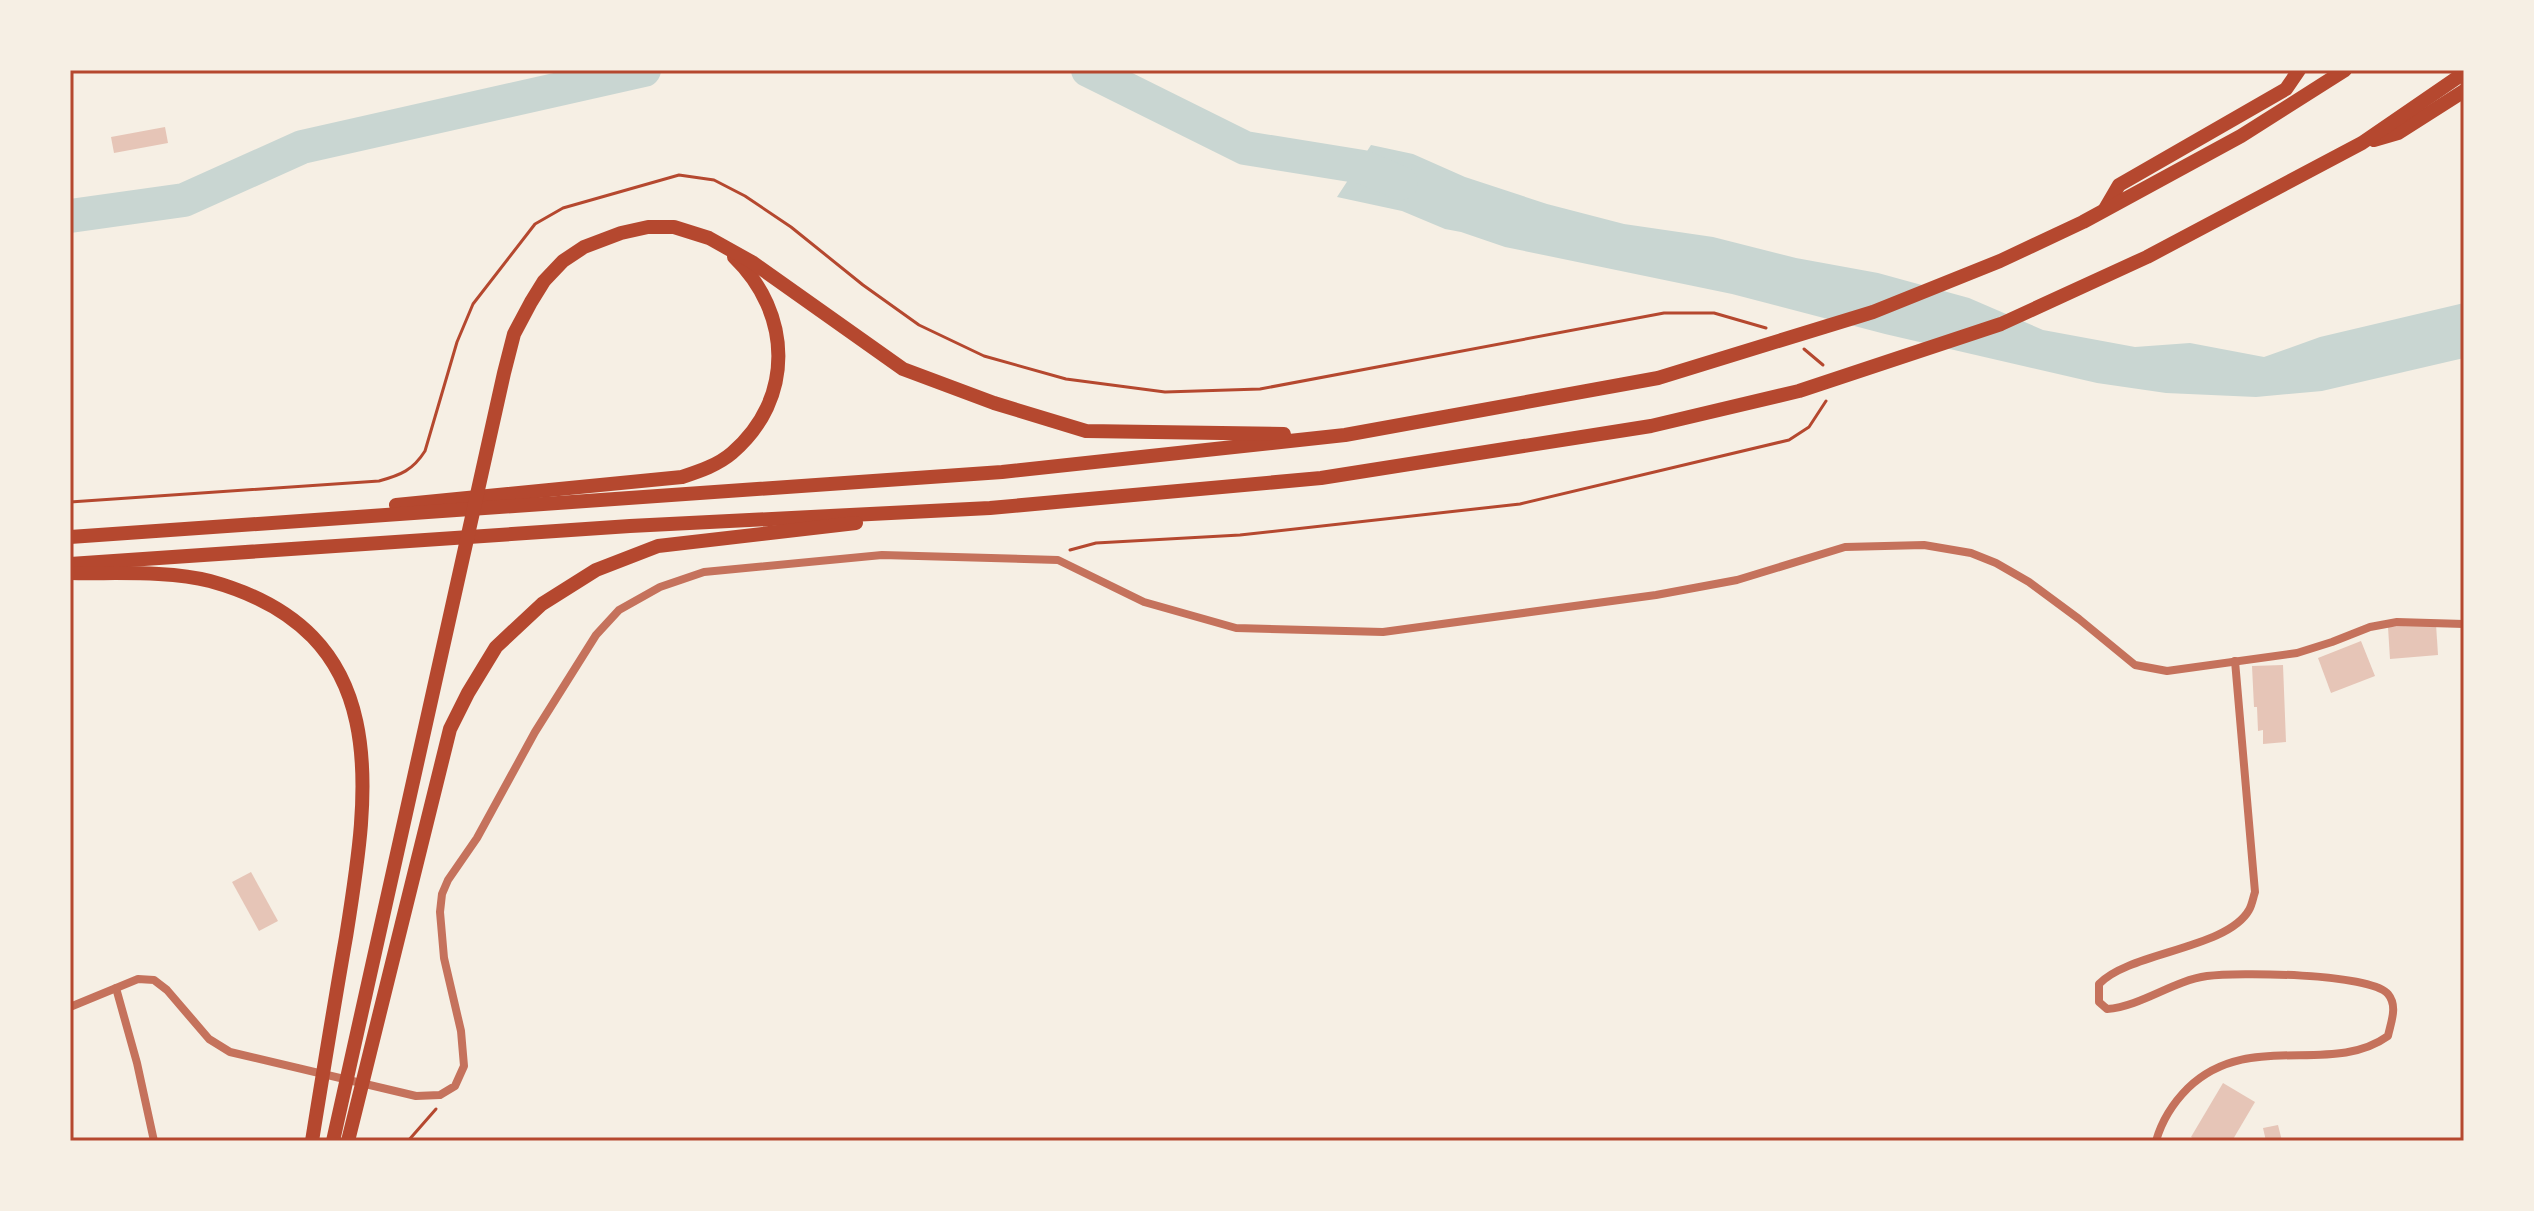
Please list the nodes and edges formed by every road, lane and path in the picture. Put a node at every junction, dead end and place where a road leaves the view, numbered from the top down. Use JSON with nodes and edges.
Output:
{"nodes":[{"id":1,"x":2299,"y":70,"type":"edge"},
{"id":2,"x":2345,"y":70,"type":"edge"},
{"id":3,"x":2464,"y":73,"type":"edge"},
{"id":4,"x":2464,"y":91,"type":"edge"},
{"id":5,"x":2362,"y":143,"type":"junction"},
{"id":6,"x":2105,"y":209,"type":"junction"},
{"id":7,"x":725,"y":248,"type":"junction"},
{"id":8,"x":1773,"y":331,"type":"dead end"},
{"id":9,"x":1797,"y":345,"type":"dead end"},
{"id":10,"x":1824,"y":366,"type":"dead end"},
{"id":11,"x":1827,"y":399,"type":"dead end"},
{"id":12,"x":1345,"y":435,"type":"junction"},
{"id":13,"x":70,"y":502,"type":"edge"},
{"id":14,"x":990,"y":508,"type":"junction"},
{"id":15,"x":235,"y":526,"type":"junction"},
{"id":16,"x":70,"y":537,"type":"edge"},
{"id":17,"x":1058,"y":560,"type":"junction"},
{"id":18,"x":70,"y":564,"type":"edge"},
{"id":19,"x":70,"y":573,"type":"edge"},
{"id":20,"x":2464,"y":624,"type":"edge"},
{"id":21,"x":2235,"y":661,"type":"junction"},
{"id":22,"x":116,"y":988,"type":"junction"},
{"id":23,"x":70,"y":1007,"type":"edge"},
{"id":24,"x":440,"y":1095,"type":"junction"},
{"id":25,"x":154,"y":1141,"type":"edge"},
{"id":26,"x":312,"y":1141,"type":"edge"},
{"id":27,"x":333,"y":1141,"type":"edge"},
{"id":28,"x":348,"y":1141,"type":"edge"},
{"id":29,"x":408,"y":1141,"type":"edge"},
{"id":30,"x":2156,"y":1141,"type":"edge"}],
"edges":[{"from":1,"to":6,"type":"highway"},
{"from":2,"to":6,"type":"highway"},
{"from":3,"to":5,"type":"highway"},
{"from":4,"to":5,"type":"highway"},
{"from":5,"to":14,"type":"highway"},
{"from":6,"to":12,"type":"highway"},
{"from":7,"to":12,"type":"highway"},
{"from":7,"to":15,"type":"highway"},
{"from":7,"to":27,"type":"highway"},
{"from":8,"to":13,"type":"path"},
{"from":9,"to":10,"type":"path"},
{"from":11,"to":17,"type":"path"},
{"from":12,"to":15,"type":"highway"},
{"from":14,"to":18,"type":"highway"},
{"from":14,"to":28,"type":"highway"},
{"from":15,"to":16,"type":"highway"},
{"from":17,"to":21,"type":"street"},
{"from":17,"to":24,"type":"street"},
{"from":19,"to":26,"type":"highway"},
{"from":20,"to":21,"type":"street"},
{"from":21,"to":30,"type":"street"},
{"from":22,"to":23,"type":"street"},
{"from":22,"to":24,"type":"street"},
{"from":22,"to":25,"type":"street"},
{"from":24,"to":29,"type":"path"}]}
